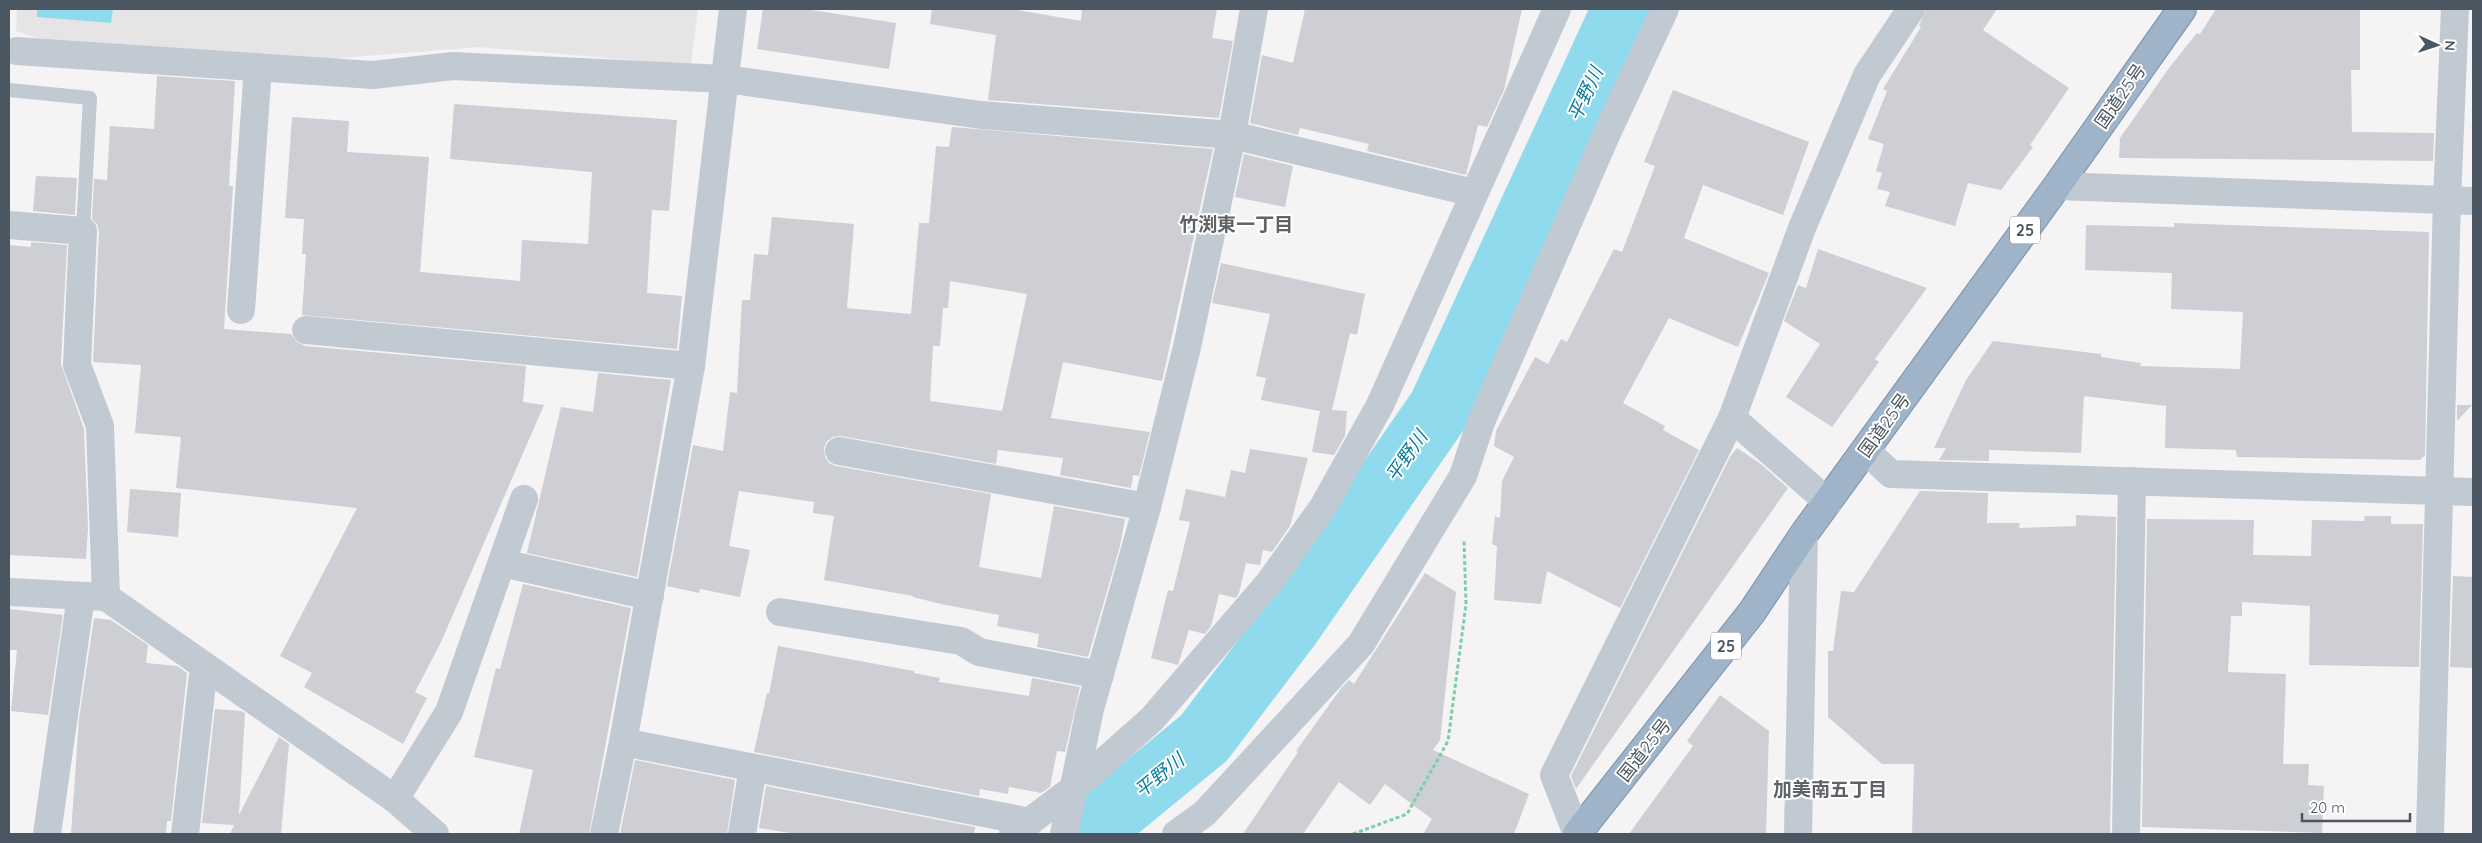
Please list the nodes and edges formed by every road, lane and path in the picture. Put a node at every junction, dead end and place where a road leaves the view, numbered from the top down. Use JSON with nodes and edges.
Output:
{"nodes":[{"id":1,"x":733,"y":9,"type":"edge"},
{"id":2,"x":1254,"y":9,"type":"edge"},
{"id":3,"x":1558,"y":9,"type":"edge"},
{"id":4,"x":1665,"y":9,"type":"edge"},
{"id":5,"x":1911,"y":9,"type":"edge"},
{"id":6,"x":2182,"y":9,"type":"edge"},
{"id":7,"x":2455,"y":9,"type":"edge"},
{"id":8,"x":17,"y":51,"type":"dead end"},
{"id":9,"x":258,"y":67,"type":"junction"},
{"id":10,"x":725,"y":79,"type":"junction"},
{"id":11,"x":9,"y":90,"type":"edge"},
{"id":12,"x":1232,"y":135,"type":"junction"},
{"id":13,"x":2057,"y":186,"type":"junction"},
{"id":14,"x":1474,"y":193,"type":"junction"},
{"id":15,"x":2460,"y":201,"type":"edge"},
{"id":16,"x":9,"y":225,"type":"edge"},
{"id":17,"x":83,"y":231,"type":"junction"},
{"id":18,"x":241,"y":310,"type":"dead end"},
{"id":19,"x":306,"y":330,"type":"dead end"},
{"id":20,"x":691,"y":366,"type":"junction"},
{"id":21,"x":1732,"y":418,"type":"junction"},
{"id":22,"x":1865,"y":450,"type":"junction"},
{"id":23,"x":839,"y":451,"type":"dead end"},
{"id":24,"x":2132,"y":481,"type":"junction"},
{"id":25,"x":2439,"y":491,"type":"junction"},
{"id":26,"x":2473,"y":492,"type":"edge"},
{"id":27,"x":524,"y":500,"type":"dead end"},
{"id":28,"x":1828,"y":502,"type":"junction"},
{"id":29,"x":1147,"y":507,"type":"junction"},
{"id":30,"x":1804,"y":534,"type":"junction"},
{"id":31,"x":1464,"y":535,"type":"dead end"},
{"id":32,"x":502,"y":563,"type":"junction"},
{"id":33,"x":9,"y":592,"type":"edge"},
{"id":34,"x":650,"y":596,"type":"junction"},
{"id":35,"x":93,"y":597,"type":"junction"},
{"id":36,"x":780,"y":612,"type":"dead end"},
{"id":37,"x":204,"y":666,"type":"junction"},
{"id":38,"x":1100,"y":674,"type":"junction"},
{"id":39,"x":624,"y":742,"type":"junction"},
{"id":40,"x":753,"y":768,"type":"junction"},
{"id":41,"x":1071,"y":798,"type":"junction"},
{"id":42,"x":395,"y":799,"type":"junction"},
{"id":43,"x":1022,"y":828,"type":"edge"},
{"id":44,"x":47,"y":834,"type":"edge"},
{"id":45,"x":185,"y":834,"type":"edge"},
{"id":46,"x":436,"y":834,"type":"edge"},
{"id":47,"x":604,"y":834,"type":"edge"},
{"id":48,"x":742,"y":834,"type":"edge"},
{"id":49,"x":1064,"y":834,"type":"edge"},
{"id":50,"x":1176,"y":834,"type":"edge"},
{"id":51,"x":1353,"y":834,"type":"edge"},
{"id":52,"x":1577,"y":834,"type":"edge"},
{"id":53,"x":1798,"y":834,"type":"edge"},
{"id":54,"x":2126,"y":834,"type":"edge"},
{"id":55,"x":2430,"y":834,"type":"edge"}],
"edges":[{"from":1,"to":10,"type":"street"},
{"from":2,"to":12,"type":"street"},
{"from":3,"to":14,"type":"street"},
{"from":4,"to":50,"type":"street"},
{"from":5,"to":21,"type":"street"},
{"from":6,"to":13,"type":"highway","name":"国道25号","number":"25"},
{"from":7,"to":15,"type":"street"},
{"from":8,"to":9,"type":"street"},
{"from":9,"to":10,"type":"street"},
{"from":9,"to":18,"type":"street"},
{"from":10,"to":12,"type":"street"},
{"from":10,"to":20,"type":"street"},
{"from":11,"to":17,"type":"lane"},
{"from":12,"to":14,"type":"street"},
{"from":12,"to":29,"type":"street"},
{"from":13,"to":15,"type":"street"},
{"from":13,"to":22,"type":"highway","name":"国道25号","number":"25"},
{"from":14,"to":41,"type":"street"},
{"from":15,"to":25,"type":"street"},
{"from":16,"to":17,"type":"street"},
{"from":17,"to":35,"type":"street"},
{"from":19,"to":20,"type":"street"},
{"from":20,"to":34,"type":"street"},
{"from":21,"to":28,"type":"street"},
{"from":21,"to":52,"type":"street"},
{"from":22,"to":24,"type":"street"},
{"from":22,"to":28,"type":"highway","name":"国道25号","number":"25"},
{"from":23,"to":29,"type":"street"},
{"from":24,"to":25,"type":"street"},
{"from":24,"to":54,"type":"street"},
{"from":25,"to":26,"type":"street"},
{"from":25,"to":55,"type":"street"},
{"from":27,"to":32,"type":"street"},
{"from":28,"to":30,"type":"highway","name":"国道25号","number":"25"},
{"from":29,"to":38,"type":"street"},
{"from":30,"to":52,"type":"highway","name":"国道25号","number":"25"},
{"from":30,"to":53,"type":"street"},
{"from":31,"to":51,"type":"path"},
{"from":32,"to":34,"type":"street"},
{"from":32,"to":42,"type":"street"},
{"from":33,"to":35,"type":"street"},
{"from":34,"to":39,"type":"street"},
{"from":35,"to":37,"type":"street"},
{"from":35,"to":44,"type":"street"},
{"from":36,"to":38,"type":"street"},
{"from":37,"to":42,"type":"street"},
{"from":37,"to":45,"type":"street"},
{"from":38,"to":41,"type":"street"},
{"from":39,"to":40,"type":"street"},
{"from":39,"to":47,"type":"street"},
{"from":40,"to":43,"type":"street"},
{"from":40,"to":48,"type":"street"},
{"from":41,"to":43,"type":"street"},
{"from":41,"to":49,"type":"street"},
{"from":42,"to":46,"type":"street"}]}
